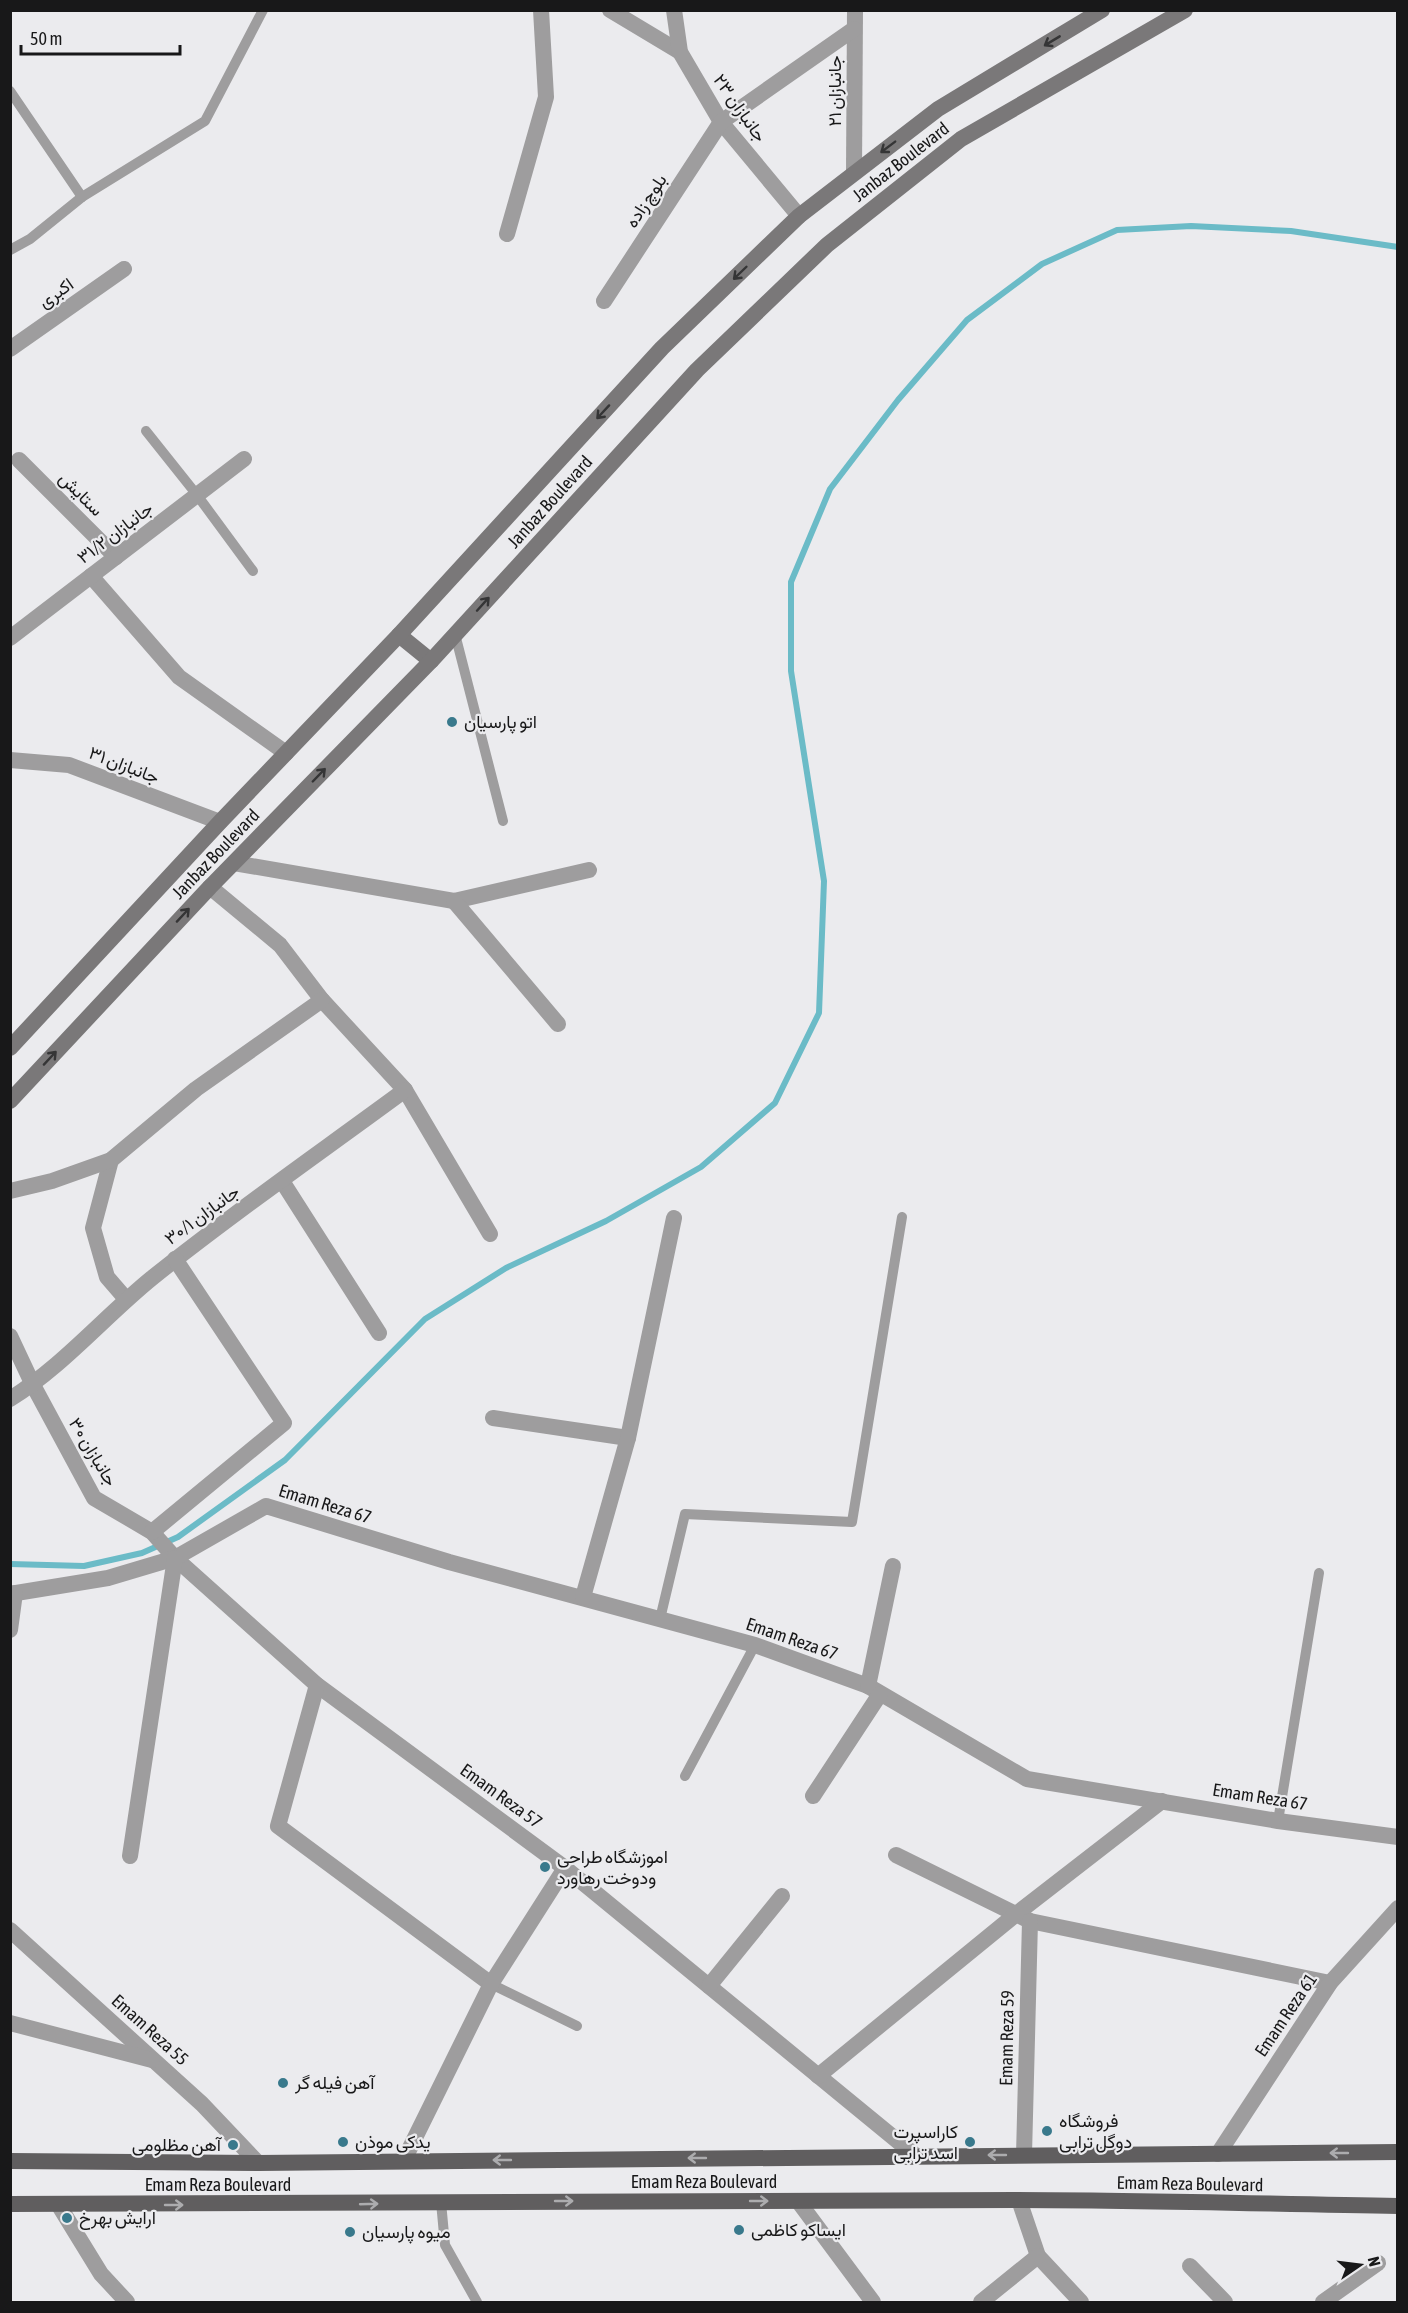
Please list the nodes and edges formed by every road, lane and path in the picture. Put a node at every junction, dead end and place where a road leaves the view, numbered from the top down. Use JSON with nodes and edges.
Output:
{"nodes":[{"id":1,"x":263,"y":10,"type":"edge"},
{"id":2,"x":541,"y":10,"type":"edge"},
{"id":3,"x":610,"y":10,"type":"edge"},
{"id":4,"x":674,"y":10,"type":"edge"},
{"id":5,"x":855,"y":10,"type":"edge"},
{"id":6,"x":1102,"y":10,"type":"edge"},
{"id":7,"x":1185,"y":10,"type":"edge"},
{"id":8,"x":854,"y":29,"type":"junction"},
{"id":9,"x":680,"y":52,"type":"junction"},
{"id":10,"x":10,"y":91,"type":"edge"},
{"id":11,"x":721,"y":122,"type":"junction"},
{"id":12,"x":854,"y":172,"type":"junction"},
{"id":13,"x":82,"y":197,"type":"junction"},
{"id":14,"x":799,"y":216,"type":"junction"},
{"id":15,"x":507,"y":234,"type":"dead end"},
{"id":16,"x":10,"y":250,"type":"edge"},
{"id":17,"x":124,"y":269,"type":"dead end"},
{"id":18,"x":604,"y":301,"type":"dead end"},
{"id":19,"x":10,"y":349,"type":"edge"},
{"id":20,"x":146,"y":431,"type":"dead end"},
{"id":21,"x":244,"y":459,"type":"dead end"},
{"id":22,"x":19,"y":460,"type":"dead end"},
{"id":23,"x":197,"y":495,"type":"junction"},
{"id":24,"x":116,"y":557,"type":"junction"},
{"id":25,"x":253,"y":571,"type":"dead end"},
{"id":26,"x":91,"y":576,"type":"junction"},
{"id":27,"x":455,"y":634,"type":"junction"},
{"id":28,"x":399,"y":635,"type":"junction"},
{"id":29,"x":10,"y":638,"type":"edge"},
{"id":30,"x":431,"y":661,"type":"junction"},
{"id":31,"x":286,"y":753,"type":"junction"},
{"id":32,"x":10,"y":760,"type":"edge"},
{"id":33,"x":503,"y":821,"type":"dead end"},
{"id":34,"x":220,"y":822,"type":"junction"},
{"id":35,"x":234,"y":863,"type":"junction"},
{"id":36,"x":589,"y":870,"type":"dead end"},
{"id":37,"x":210,"y":887,"type":"junction"},
{"id":38,"x":454,"y":901,"type":"junction"},
{"id":39,"x":322,"y":1000,"type":"junction"},
{"id":40,"x":558,"y":1024,"type":"dead end"},
{"id":41,"x":10,"y":1048,"type":"edge"},
{"id":42,"x":405,"y":1090,"type":"junction"},
{"id":43,"x":10,"y":1101,"type":"edge"},
{"id":44,"x":111,"y":1160,"type":"junction"},
{"id":45,"x":282,"y":1181,"type":"junction"},
{"id":46,"x":10,"y":1191,"type":"edge"},
{"id":47,"x":902,"y":1217,"type":"dead end"},
{"id":48,"x":674,"y":1218,"type":"dead end"},
{"id":49,"x":490,"y":1234,"type":"dead end"},
{"id":50,"x":175,"y":1259,"type":"junction"},
{"id":51,"x":126,"y":1299,"type":"junction"},
{"id":52,"x":379,"y":1333,"type":"dead end"},
{"id":53,"x":10,"y":1336,"type":"edge"},
{"id":54,"x":33,"y":1385,"type":"junction"},
{"id":55,"x":10,"y":1399,"type":"edge"},
{"id":56,"x":493,"y":1418,"type":"dead end"},
{"id":57,"x":628,"y":1438,"type":"junction"},
{"id":58,"x":152,"y":1532,"type":"junction"},
{"id":59,"x":175,"y":1558,"type":"junction"},
{"id":60,"x":893,"y":1566,"type":"dead end"},
{"id":61,"x":1319,"y":1573,"type":"dead end"},
{"id":62,"x":13,"y":1593,"type":"edge"},
{"id":63,"x":583,"y":1597,"type":"junction"},
{"id":64,"x":660,"y":1619,"type":"junction"},
{"id":65,"x":10,"y":1630,"type":"edge"},
{"id":66,"x":755,"y":1645,"type":"junction"},
{"id":67,"x":317,"y":1685,"type":"junction"},
{"id":68,"x":874,"y":1690,"type":"junction"},
{"id":69,"x":685,"y":1776,"type":"dead end"},
{"id":70,"x":813,"y":1796,"type":"dead end"},
{"id":71,"x":1161,"y":1801,"type":"junction"},
{"id":72,"x":1278,"y":1821,"type":"junction"},
{"id":73,"x":1398,"y":1837,"type":"edge"},
{"id":74,"x":896,"y":1855,"type":"dead end"},
{"id":75,"x":130,"y":1856,"type":"dead end"},
{"id":76,"x":565,"y":1868,"type":"junction"},
{"id":77,"x":782,"y":1896,"type":"dead end"},
{"id":78,"x":1398,"y":1908,"type":"edge"},
{"id":79,"x":1022,"y":1918,"type":"junction"},
{"id":80,"x":10,"y":1930,"type":"edge"},
{"id":81,"x":1330,"y":1983,"type":"junction"},
{"id":82,"x":491,"y":1984,"type":"junction"},
{"id":83,"x":709,"y":1986,"type":"junction"},
{"id":84,"x":10,"y":2023,"type":"edge"},
{"id":85,"x":577,"y":2026,"type":"dead end"},
{"id":86,"x":154,"y":2061,"type":"junction"},
{"id":87,"x":818,"y":2076,"type":"junction"},
{"id":88,"x":1398,"y":2152,"type":"edge"},
{"id":89,"x":1218,"y":2154,"type":"junction"},
{"id":90,"x":1024,"y":2155,"type":"junction"},
{"id":91,"x":916,"y":2156,"type":"junction"},
{"id":92,"x":404,"y":2160,"type":"junction"},
{"id":93,"x":10,"y":2161,"type":"edge"},
{"id":94,"x":258,"y":2163,"type":"junction"},
{"id":95,"x":1019,"y":2200,"type":"junction"},
{"id":96,"x":798,"y":2201,"type":"junction"},
{"id":97,"x":441,"y":2202,"type":"junction"},
{"id":98,"x":10,"y":2204,"type":"edge"},
{"id":99,"x":58,"y":2205,"type":"junction"},
{"id":100,"x":1398,"y":2206,"type":"edge"},
{"id":101,"x":1038,"y":2256,"type":"junction"},
{"id":102,"x":1378,"y":2263,"type":"dead end"},
{"id":103,"x":1190,"y":2266,"type":"dead end"},
{"id":104,"x":128,"y":2302,"type":"edge"},
{"id":105,"x":477,"y":2302,"type":"edge"},
{"id":106,"x":873,"y":2302,"type":"edge"},
{"id":107,"x":981,"y":2302,"type":"edge"},
{"id":108,"x":1081,"y":2302,"type":"edge"},
{"id":109,"x":1225,"y":2302,"type":"edge"},
{"id":110,"x":1323,"y":2302,"type":"edge"}],
"edges":[{"from":1,"to":13,"type":"lane"},
{"from":2,"to":15,"type":"street"},
{"from":3,"to":9,"type":"street"},
{"from":4,"to":9,"type":"street","name":"جانبازان ۲۳"},
{"from":5,"to":8,"type":"street","name":"جانبازان ۲۱"},
{"from":6,"to":12,"type":"main road","name":"Janbaz Boulevard","one_way":true},
{"from":27,"to":7,"type":"main road","name":"Janbaz Boulevard","one_way":true},
{"from":8,"to":11,"type":"street"},
{"from":8,"to":12,"type":"street","name":"جانبازان ۲۱"},
{"from":9,"to":11,"type":"street","name":"جانبازان ۲۳"},
{"from":10,"to":13,"type":"lane"},
{"from":11,"to":14,"type":"street","name":"جانبازان ۲۳"},
{"from":11,"to":18,"type":"street","name":"بلوچ زاده"},
{"from":12,"to":14,"type":"main road","name":"Janbaz Boulevard"},
{"from":13,"to":16,"type":"lane"},
{"from":14,"to":28,"type":"main road","name":"Janbaz Boulevard","one_way":true},
{"from":17,"to":19,"type":"street","name":"اکبری"},
{"from":20,"to":23,"type":"lane"},
{"from":21,"to":23,"type":"street","name":"جانبازان ۳۱/۲"},
{"from":22,"to":24,"type":"street","name":"ستایش"},
{"from":23,"to":24,"type":"street","name":"جانبازان ۳۱/۲"},
{"from":23,"to":25,"type":"lane"},
{"from":24,"to":26,"type":"street","name":"جانبازان ۳۱/۲"},
{"from":26,"to":29,"type":"street","name":"جانبازان ۳۱/۲"},
{"from":26,"to":31,"type":"street"},
{"from":27,"to":30,"type":"main road","name":"Janbaz Boulevard"},
{"from":27,"to":33,"type":"lane"},
{"from":28,"to":30,"type":"main road"},
{"from":28,"to":31,"type":"main road","name":"Janbaz Boulevard"},
{"from":35,"to":30,"type":"main road","name":"Janbaz Boulevard","one_way":true},
{"from":31,"to":34,"type":"main road","name":"Janbaz Boulevard"},
{"from":32,"to":34,"type":"street","name":"جانبازان ۳۱"},
{"from":34,"to":41,"type":"main road","name":"Janbaz Boulevard"},
{"from":35,"to":37,"type":"main road","name":"Janbaz Boulevard"},
{"from":35,"to":38,"type":"street"},
{"from":36,"to":38,"type":"street"},
{"from":37,"to":39,"type":"street"},
{"from":43,"to":37,"type":"main road","name":"Janbaz Boulevard","one_way":true},
{"from":38,"to":40,"type":"street"},
{"from":39,"to":42,"type":"street"},
{"from":39,"to":44,"type":"street"},
{"from":42,"to":45,"type":"street","name":"جانبازان ۳۰/۱"},
{"from":42,"to":49,"type":"street"},
{"from":44,"to":46,"type":"street"},
{"from":44,"to":51,"type":"street"},
{"from":45,"to":50,"type":"street","name":"جانبازان ۳۰/۱"},
{"from":45,"to":52,"type":"street"},
{"from":47,"to":64,"type":"lane"},
{"from":48,"to":57,"type":"street"},
{"from":50,"to":51,"type":"street","name":"جانبازان ۳۰/۱"},
{"from":50,"to":58,"type":"street"},
{"from":51,"to":54,"type":"street","name":"جانبازان ۳۰/۱"},
{"from":53,"to":54,"type":"street","name":"جانبازان ۳۰"},
{"from":54,"to":55,"type":"street","name":"جانبازان ۳۰/۱"},
{"from":54,"to":58,"type":"street","name":"جانبازان ۳۰"},
{"from":56,"to":57,"type":"street"},
{"from":57,"to":63,"type":"street"},
{"from":58,"to":59,"type":"street","name":"جانبازان ۳۰"},
{"from":59,"to":62,"type":"street","name":"Emam Reza 67"},
{"from":59,"to":63,"type":"street","name":"Emam Reza 67"},
{"from":59,"to":67,"type":"street","name":"Emam Reza 57"},
{"from":59,"to":75,"type":"street"},
{"from":60,"to":68,"type":"street"},
{"from":61,"to":72,"type":"lane"},
{"from":62,"to":65,"type":"street"},
{"from":63,"to":64,"type":"street","name":"Emam Reza 67"},
{"from":64,"to":66,"type":"street","name":"Emam Reza 67"},
{"from":66,"to":68,"type":"street","name":"Emam Reza 67"},
{"from":66,"to":69,"type":"lane"},
{"from":67,"to":76,"type":"street","name":"Emam Reza 57"},
{"from":67,"to":82,"type":"street"},
{"from":68,"to":70,"type":"street"},
{"from":68,"to":71,"type":"street","name":"Emam Reza 67"},
{"from":71,"to":72,"type":"street","name":"Emam Reza 67"},
{"from":71,"to":79,"type":"street"},
{"from":72,"to":73,"type":"street","name":"Emam Reza 67"},
{"from":74,"to":79,"type":"street"},
{"from":76,"to":82,"type":"street"},
{"from":76,"to":83,"type":"street","name":"Emam Reza 57"},
{"from":77,"to":83,"type":"street"},
{"from":78,"to":81,"type":"street","name":"Emam Reza 61"},
{"from":79,"to":81,"type":"street"},
{"from":79,"to":87,"type":"street"},
{"from":79,"to":90,"type":"street","name":"Emam Reza 59"},
{"from":80,"to":86,"type":"street","name":"Emam Reza 55"},
{"from":81,"to":89,"type":"street","name":"Emam Reza 61"},
{"from":82,"to":85,"type":"lane"},
{"from":82,"to":92,"type":"street"},
{"from":83,"to":87,"type":"street","name":"Emam Reza 57"},
{"from":84,"to":86,"type":"street"},
{"from":86,"to":94,"type":"street","name":"Emam Reza 55"},
{"from":87,"to":91,"type":"street","name":"Emam Reza 57"},
{"from":88,"to":89,"type":"main road","name":"Emam Reza Boulevard","one_way":true},
{"from":89,"to":90,"type":"main road","name":"Emam Reza Boulevard"},
{"from":90,"to":91,"type":"main road","name":"Emam Reza Boulevard","one_way":true},
{"from":91,"to":92,"type":"main road","name":"Emam Reza Boulevard","one_way":true},
{"from":92,"to":94,"type":"main road","name":"Emam Reza Boulevard"},
{"from":93,"to":94,"type":"main road","name":"Emam Reza Boulevard"},
{"from":95,"to":96,"type":"main road","name":"Emam Reza Boulevard"},
{"from":95,"to":100,"type":"main road","name":"Emam Reza Boulevard"},
{"from":95,"to":101,"type":"street"},
{"from":97,"to":96,"type":"main road","name":"Emam Reza Boulevard","one_way":true},
{"from":96,"to":106,"type":"street"},
{"from":99,"to":97,"type":"main road","name":"Emam Reza Boulevard","one_way":true},
{"from":97,"to":105,"type":"lane"},
{"from":98,"to":99,"type":"main road","name":"Emam Reza Boulevard"},
{"from":99,"to":104,"type":"street"},
{"from":101,"to":107,"type":"street"},
{"from":101,"to":108,"type":"street"},
{"from":102,"to":110,"type":"street"},
{"from":103,"to":109,"type":"street"}]}
